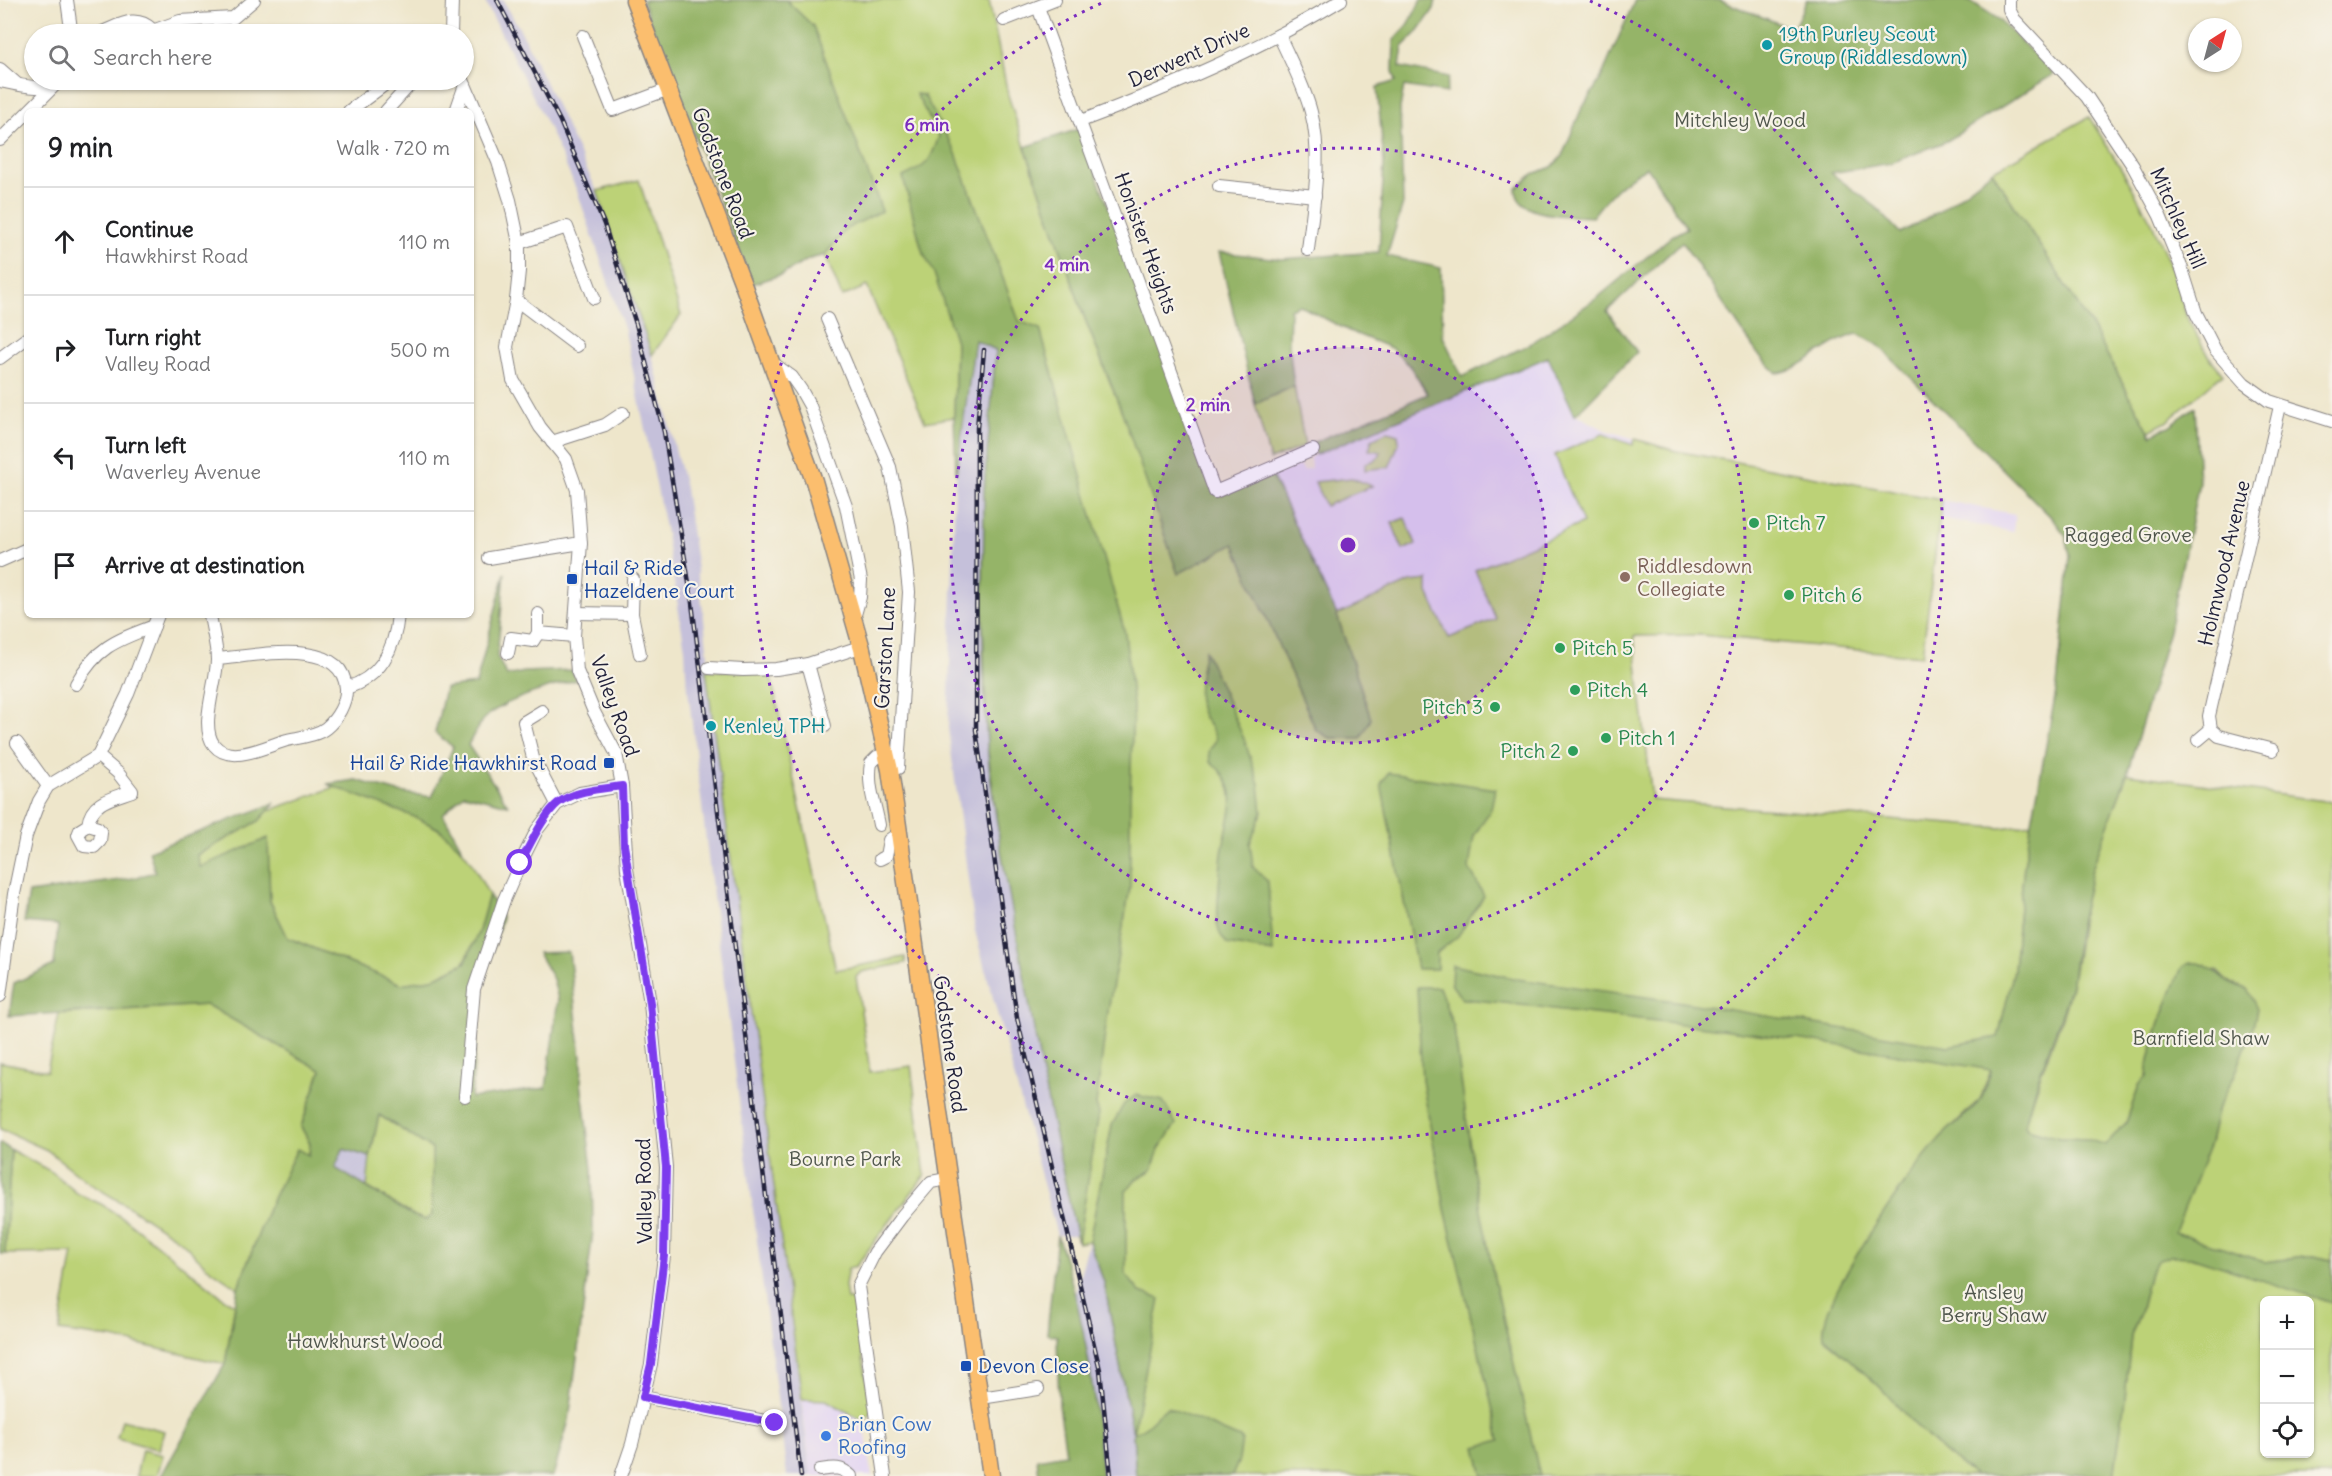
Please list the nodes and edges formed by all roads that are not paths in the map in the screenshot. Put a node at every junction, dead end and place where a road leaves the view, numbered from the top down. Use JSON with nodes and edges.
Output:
{"nodes":[{"id":1,"x":67,"y":0,"type":"edge"},
{"id":2,"x":254,"y":0,"type":"edge"},
{"id":3,"x":452,"y":0,"type":"edge"},
{"id":4,"x":634,"y":0,"type":"edge"},
{"id":5,"x":1055,"y":0,"type":"edge"},
{"id":6,"x":1341,"y":0,"type":"edge"},
{"id":7,"x":2009,"y":0,"type":"edge"},
{"id":8,"x":1038,"y":7,"type":"junction"},
{"id":9,"x":1004,"y":20,"type":"dead end"},
{"id":10,"x":70,"y":24,"type":"edge"},
{"id":11,"x":123,"y":24,"type":"edge"},
{"id":12,"x":146,"y":24,"type":"edge"},
{"id":13,"x":171,"y":24,"type":"edge"},
{"id":14,"x":451,"y":24,"type":"edge"},
{"id":15,"x":1279,"y":35,"type":"junction"},
{"id":16,"x":583,"y":36,"type":"dead end"},
{"id":17,"x":0,"y":69,"type":"edge"},
{"id":18,"x":0,"y":81,"type":"edge"},
{"id":19,"x":18,"y":85,"type":"junction"},
{"id":20,"x":24,"y":85,"type":"edge"},
{"id":21,"x":669,"y":89,"type":"junction"},
{"id":22,"x":50,"y":90,"type":"edge"},
{"id":23,"x":377,"y":90,"type":"edge"},
{"id":24,"x":405,"y":90,"type":"edge"},
{"id":25,"x":462,"y":90,"type":"edge"},
{"id":26,"x":467,"y":90,"type":"edge"},
{"id":27,"x":32,"y":108,"type":"edge"},
{"id":28,"x":353,"y":108,"type":"edge"},
{"id":29,"x":389,"y":108,"type":"edge"},
{"id":30,"x":457,"y":108,"type":"edge"},
{"id":31,"x":24,"y":116,"type":"edge"},
{"id":32,"x":1081,"y":121,"type":"junction"},
{"id":33,"x":0,"y":140,"type":"edge"},
{"id":34,"x":1219,"y":186,"type":"dead end"},
{"id":35,"x":1315,"y":196,"type":"junction"},
{"id":36,"x":519,"y":243,"type":"junction"},
{"id":37,"x":1308,"y":250,"type":"dead end"},
{"id":38,"x":594,"y":298,"type":"dead end"},
{"id":39,"x":516,"y":300,"type":"junction"},
{"id":40,"x":827,"y":319,"type":"dead end"},
{"id":41,"x":24,"y":341,"type":"edge"},
{"id":42,"x":577,"y":346,"type":"dead end"},
{"id":43,"x":0,"y":358,"type":"edge"},
{"id":44,"x":2280,"y":406,"type":"junction"},
{"id":45,"x":623,"y":414,"type":"dead end"},
{"id":46,"x":2332,"y":422,"type":"edge"},
{"id":47,"x":552,"y":442,"type":"junction"},
{"id":48,"x":1313,"y":450,"type":"dead end"},
{"id":49,"x":581,"y":543,"type":"junction"},
{"id":50,"x":24,"y":550,"type":"edge"},
{"id":51,"x":489,"y":558,"type":"dead end"},
{"id":52,"x":0,"y":561,"type":"edge"},
{"id":53,"x":633,"y":579,"type":"dead end"},
{"id":54,"x":576,"y":613,"type":"junction"},
{"id":55,"x":538,"y":614,"type":"dead end"},
{"id":56,"x":632,"y":614,"type":"junction"},
{"id":57,"x":210,"y":618,"type":"edge"},
{"id":58,"x":156,"y":621,"type":"edge"},
{"id":59,"x":398,"y":621,"type":"edge"},
{"id":60,"x":538,"y":633,"type":"junction"},
{"id":61,"x":574,"y":636,"type":"junction"},
{"id":62,"x":862,"y":649,"type":"junction"},
{"id":63,"x":508,"y":653,"type":"dead end"},
{"id":64,"x":640,"y":654,"type":"dead end"},
{"id":65,"x":217,"y":659,"type":"junction"},
{"id":66,"x":808,"y":664,"type":"junction"},
{"id":67,"x":709,"y":668,"type":"dead end"},
{"id":68,"x":76,"y":684,"type":"dead end"},
{"id":69,"x":346,"y":688,"type":"junction"},
{"id":70,"x":542,"y":711,"type":"dead end"},
{"id":71,"x":825,"y":726,"type":"dead end"},
{"id":72,"x":2211,"y":729,"type":"junction"},
{"id":73,"x":2198,"y":740,"type":"dead end"},
{"id":74,"x":17,"y":743,"type":"dead end"},
{"id":75,"x":2273,"y":750,"type":"dead end"},
{"id":76,"x":98,"y":756,"type":"junction"},
{"id":77,"x":888,"y":763,"type":"junction"},
{"id":78,"x":48,"y":786,"type":"junction"},
{"id":79,"x":622,"y":786,"type":"junction"},
{"id":80,"x":557,"y":804,"type":"junction"},
{"id":81,"x":88,"y":825,"type":"dead end"},
{"id":82,"x":879,"y":825,"type":"dead end"},
{"id":83,"x":899,"y":833,"type":"junction"},
{"id":84,"x":880,"y":859,"type":"dead end"},
{"id":85,"x":0,"y":996,"type":"edge"},
{"id":86,"x":465,"y":1096,"type":"dead end"},
{"id":87,"x":947,"y":1179,"type":"junction"},
{"id":88,"x":1038,"y":1389,"type":"dead end"},
{"id":89,"x":643,"y":1397,"type":"junction"},
{"id":90,"x":981,"y":1398,"type":"junction"},
{"id":91,"x":775,"y":1423,"type":"dead end"},
{"id":92,"x":820,"y":1470,"type":"dead end"},
{"id":93,"x":621,"y":1476,"type":"edge"},
{"id":94,"x":850,"y":1476,"type":"edge"},
{"id":95,"x":885,"y":1476,"type":"edge"},
{"id":96,"x":991,"y":1476,"type":"edge"}],
"edges":[{"from":1,"to":10,"type":"street"},
{"from":2,"to":13,"type":"street"},
{"from":3,"to":14,"type":"street"},
{"from":4,"to":21,"type":"highway","name":"Godstone Road"},
{"from":5,"to":8,"type":"street"},
{"from":6,"to":15,"type":"street","name":"Derwent Drive"},
{"from":7,"to":44,"type":"street","name":"Mitchley Hill"},
{"from":8,"to":9,"type":"street"},
{"from":8,"to":32,"type":"street","name":"Honister Heights"},
{"from":11,"to":12,"type":"street"},
{"from":15,"to":32,"type":"street","name":"Derwent Drive"},
{"from":15,"to":35,"type":"street"},
{"from":16,"to":21,"type":"street"},
{"from":17,"to":19,"type":"street"},
{"from":18,"to":19,"type":"street"},
{"from":19,"to":20,"type":"street"},
{"from":21,"to":62,"type":"highway","name":"Godstone Road"},
{"from":22,"to":27,"type":"street"},
{"from":23,"to":28,"type":"street"},
{"from":24,"to":29,"type":"street"},
{"from":25,"to":30,"type":"street"},
{"from":26,"to":36,"type":"street","name":"Valley Road"},
{"from":31,"to":33,"type":"street"},
{"from":32,"to":48,"type":"street","name":"Honister Heights"},
{"from":34,"to":35,"type":"street"},
{"from":35,"to":37,"type":"street"},
{"from":36,"to":38,"type":"street"},
{"from":36,"to":39,"type":"street","name":"Valley Road"},
{"from":39,"to":42,"type":"street"},
{"from":39,"to":47,"type":"street","name":"Valley Road"},
{"from":40,"to":77,"type":"street","name":"Garston Lane"},
{"from":41,"to":43,"type":"street"},
{"from":44,"to":46,"type":"street","name":"Mitchley Hill"},
{"from":44,"to":72,"type":"street","name":"Holmwood Avenue"},
{"from":45,"to":47,"type":"street"},
{"from":47,"to":49,"type":"street","name":"Valley Road"},
{"from":49,"to":51,"type":"street"},
{"from":49,"to":54,"type":"street","name":"Valley Road"},
{"from":50,"to":52,"type":"street"},
{"from":53,"to":56,"type":"street"},
{"from":54,"to":56,"type":"street"},
{"from":54,"to":61,"type":"street","name":"Valley Road"},
{"from":55,"to":60,"type":"street"},
{"from":56,"to":64,"type":"street"},
{"from":57,"to":65,"type":"street"},
{"from":58,"to":68,"type":"street"},
{"from":58,"to":76,"type":"street"},
{"from":59,"to":69,"type":"street"},
{"from":60,"to":61,"type":"street"},
{"from":60,"to":63,"type":"street"},
{"from":61,"to":79,"type":"street","name":"Valley Road"},
{"from":62,"to":66,"type":"street"},
{"from":62,"to":77,"type":"highway","name":"Godstone Road"},
{"from":65,"to":69,"type":"street"},
{"from":65,"to":69,"type":"street"},
{"from":66,"to":67,"type":"street"},
{"from":66,"to":71,"type":"street"},
{"from":70,"to":80,"type":"street"},
{"from":72,"to":73,"type":"street"},
{"from":72,"to":75,"type":"street"},
{"from":74,"to":78,"type":"street"},
{"from":76,"to":78,"type":"street"},
{"from":76,"to":81,"type":"street"},
{"from":77,"to":82,"type":"street"},
{"from":77,"to":83,"type":"highway","name":"Godstone Road"},
{"from":78,"to":85,"type":"street"},
{"from":79,"to":80,"type":"street"},
{"from":79,"to":89,"type":"street","name":"Valley Road"},
{"from":80,"to":86,"type":"street"},
{"from":83,"to":84,"type":"street"},
{"from":83,"to":87,"type":"highway","name":"Godstone Road"},
{"from":87,"to":90,"type":"highway","name":"Godstone Road"},
{"from":87,"to":95,"type":"street"},
{"from":88,"to":90,"type":"street"},
{"from":89,"to":91,"type":"street"},
{"from":89,"to":93,"type":"street","name":"Valley Road"},
{"from":90,"to":96,"type":"highway","name":"Godstone Road"},
{"from":92,"to":94,"type":"street"}]}
